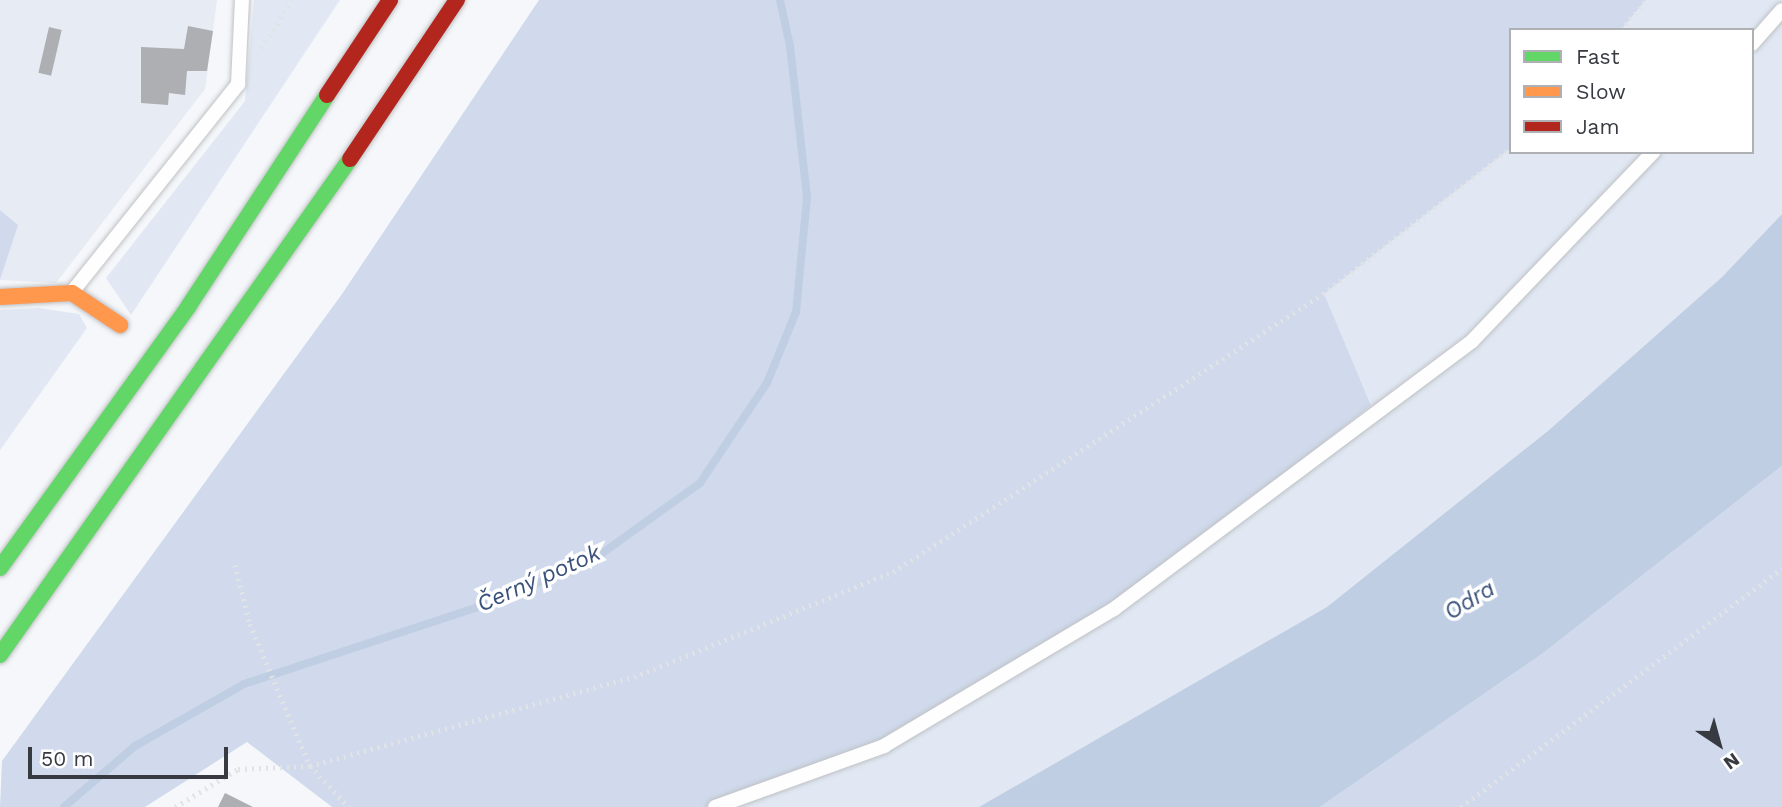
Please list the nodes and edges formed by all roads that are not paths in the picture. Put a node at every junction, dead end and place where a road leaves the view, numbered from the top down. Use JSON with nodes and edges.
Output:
{"nodes":[{"id":1,"x":242,"y":0,"type":"edge"},
{"id":2,"x":390,"y":0,"type":"edge"},
{"id":3,"x":457,"y":0,"type":"edge"},
{"id":4,"x":1782,"y":10,"type":"edge"},
{"id":5,"x":1754,"y":42,"type":"edge"},
{"id":6,"x":1651,"y":154,"type":"edge"},
{"id":7,"x":72,"y":293,"type":"junction"},
{"id":8,"x":0,"y":297,"type":"edge"},
{"id":9,"x":120,"y":325,"type":"dead end"},
{"id":10,"x":0,"y":568,"type":"edge"},
{"id":11,"x":0,"y":655,"type":"edge"},
{"id":12,"x":715,"y":807,"type":"edge"}],
"edges":[{"from":1,"to":7,"type":"lane"},
{"from":2,"to":10,"type":"main road"},
{"from":3,"to":11,"type":"main road"},
{"from":4,"to":5,"type":"lane"},
{"from":6,"to":12,"type":"lane"},
{"from":7,"to":8,"type":"main road"},
{"from":7,"to":9,"type":"main road"}]}
